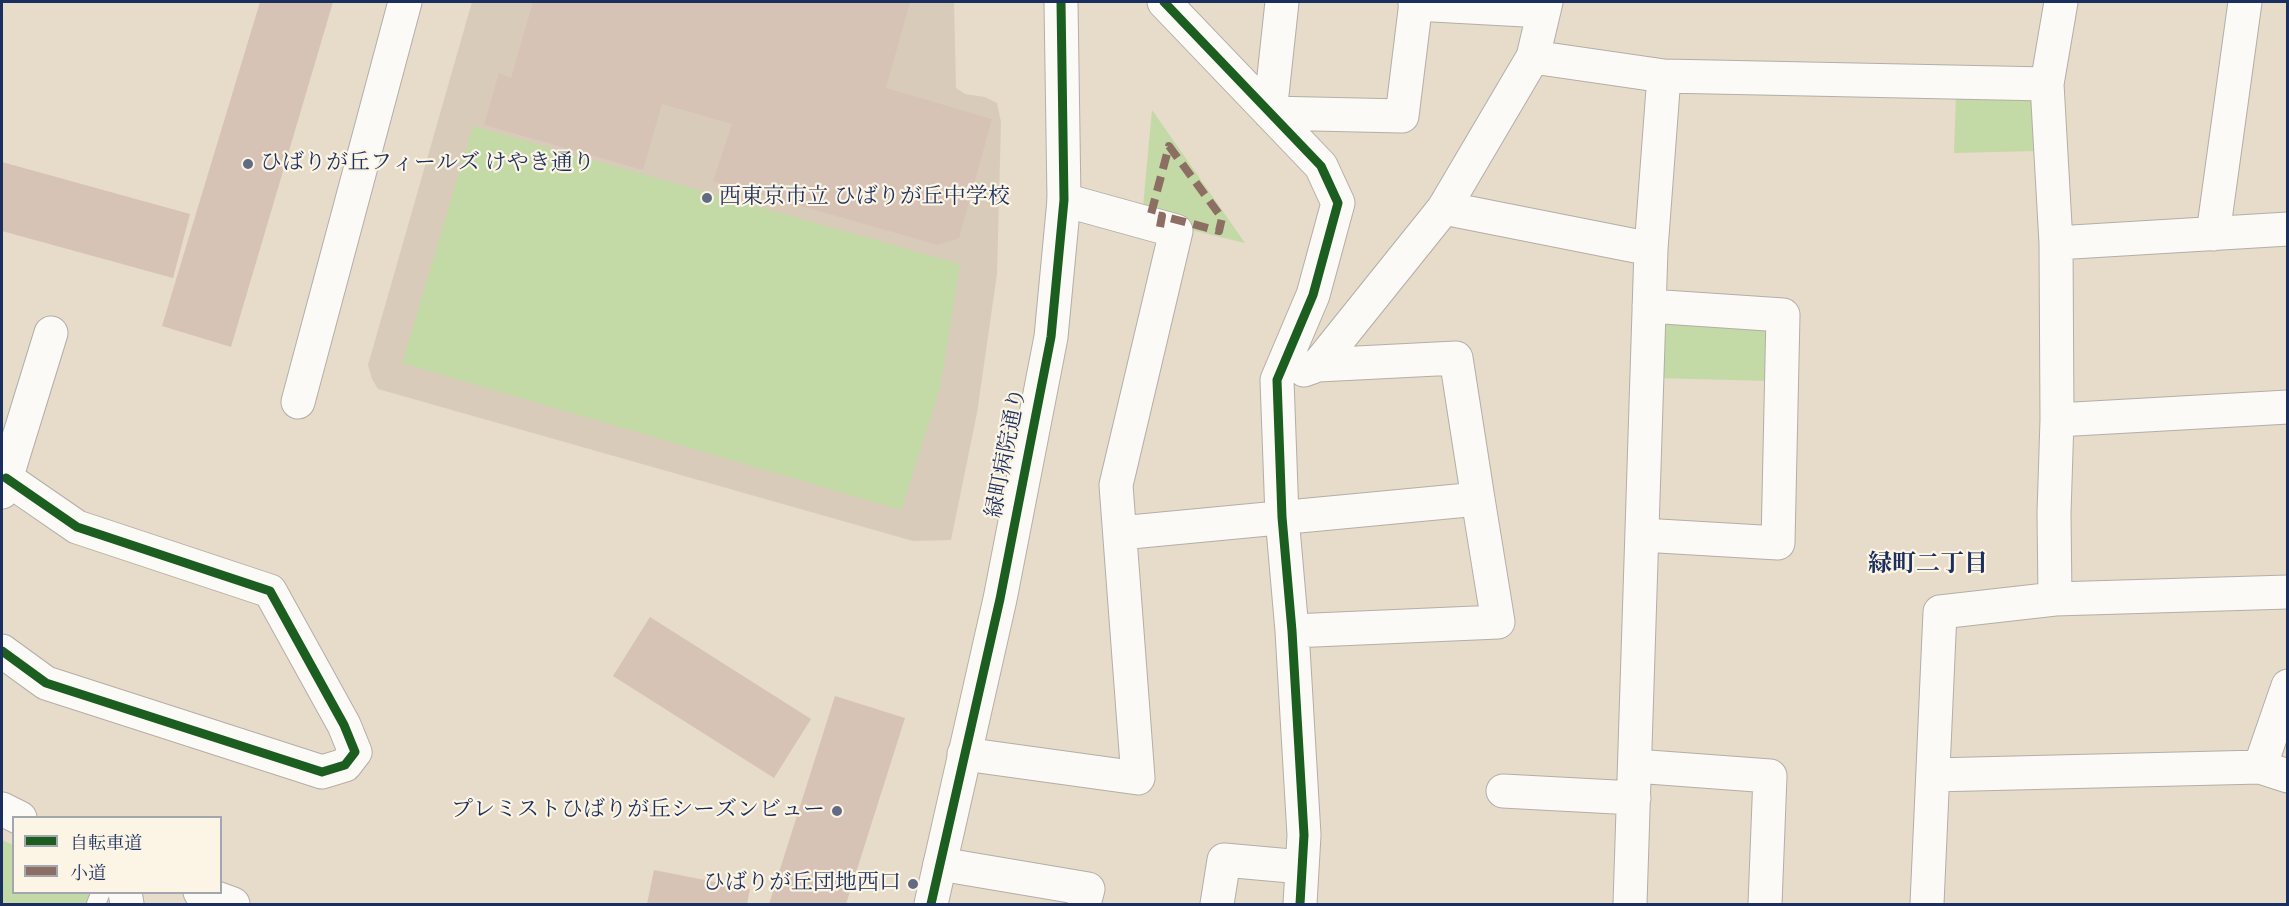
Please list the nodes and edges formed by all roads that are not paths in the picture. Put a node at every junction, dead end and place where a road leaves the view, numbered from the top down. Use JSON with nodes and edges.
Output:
{"nodes":[{"id":1,"x":405,"y":2,"type":"edge"},
{"id":2,"x":1061,"y":2,"type":"edge"},
{"id":3,"x":1164,"y":2,"type":"edge"},
{"id":4,"x":1282,"y":2,"type":"edge"},
{"id":5,"x":2061,"y":2,"type":"edge"},
{"id":6,"x":2245,"y":2,"type":"edge"},
{"id":7,"x":1415,"y":3,"type":"edge"},
{"id":8,"x":1544,"y":6,"type":"edge"},
{"id":9,"x":1533,"y":57,"type":"junction"},
{"id":10,"x":1664,"y":76,"type":"junction"},
{"id":11,"x":2047,"y":84,"type":"junction"},
{"id":12,"x":1270,"y":113,"type":"junction"},
{"id":13,"x":1064,"y":200,"type":"junction"},
{"id":14,"x":1444,"y":208,"type":"junction"},
{"id":15,"x":2288,"y":229,"type":"edge"},
{"id":16,"x":2212,"y":234,"type":"junction"},
{"id":17,"x":2056,"y":243,"type":"junction"},
{"id":18,"x":1651,"y":249,"type":"junction"},
{"id":19,"x":1649,"y":306,"type":"junction"},
{"id":20,"x":51,"y":333,"type":"dead end"},
{"id":21,"x":1318,"y":365,"type":"junction"},
{"id":22,"x":1277,"y":380,"type":"junction"},
{"id":23,"x":298,"y":402,"type":"dead end"},
{"id":24,"x":2288,"y":407,"type":"edge"},
{"id":25,"x":2057,"y":420,"type":"junction"},
{"id":26,"x":4,"y":485,"type":"edge"},
{"id":27,"x":1478,"y":499,"type":"junction"},
{"id":28,"x":1282,"y":517,"type":"junction"},
{"id":29,"x":1120,"y":533,"type":"junction"},
{"id":30,"x":1642,"y":535,"type":"junction"},
{"id":31,"x":2288,"y":592,"type":"edge"},
{"id":32,"x":2055,"y":599,"type":"junction"},
{"id":33,"x":1292,"y":631,"type":"junction"},
{"id":34,"x":2,"y":651,"type":"edge"},
{"id":35,"x":2288,"y":686,"type":"edge"},
{"id":36,"x":964,"y":754,"type":"junction"},
{"id":37,"x":2274,"y":772,"type":"edge"},
{"id":38,"x":1933,"y":775,"type":"junction"},
{"id":39,"x":1634,"y":782,"type":"junction"},
{"id":40,"x":1503,"y":791,"type":"dead end"},
{"id":41,"x":2,"y":809,"type":"edge"},
{"id":42,"x":16,"y":816,"type":"edge"},
{"id":43,"x":940,"y":864,"type":"junction"},
{"id":44,"x":1302,"y":867,"type":"junction"},
{"id":45,"x":206,"y":894,"type":"edge"},
{"id":46,"x":233,"y":904,"type":"edge"},
{"id":47,"x":931,"y":904,"type":"edge"},
{"id":48,"x":1084,"y":904,"type":"edge"},
{"id":49,"x":1217,"y":904,"type":"edge"},
{"id":50,"x":1300,"y":904,"type":"edge"},
{"id":51,"x":1307,"y":904,"type":"edge"},
{"id":52,"x":1630,"y":904,"type":"edge"},
{"id":53,"x":1765,"y":904,"type":"edge"},
{"id":54,"x":1927,"y":904,"type":"edge"}],
"edges":[{"from":1,"to":23,"type":"street"},
{"from":2,"to":13,"type":"street","name":"緑町病院通り"},
{"from":3,"to":12,"type":"street"},
{"from":4,"to":12,"type":"street"},
{"from":5,"to":11,"type":"street"},
{"from":6,"to":16,"type":"street"},
{"from":7,"to":8,"type":"street"},
{"from":7,"to":12,"type":"street"},
{"from":8,"to":9,"type":"street"},
{"from":9,"to":10,"type":"street"},
{"from":9,"to":14,"type":"street"},
{"from":10,"to":11,"type":"street"},
{"from":10,"to":18,"type":"street"},
{"from":11,"to":17,"type":"street"},
{"from":12,"to":22,"type":"street"},
{"from":13,"to":29,"type":"street"},
{"from":13,"to":36,"type":"street","name":"緑町病院通り"},
{"from":14,"to":18,"type":"street"},
{"from":14,"to":21,"type":"street"},
{"from":15,"to":16,"type":"street"},
{"from":16,"to":17,"type":"street"},
{"from":17,"to":25,"type":"street"},
{"from":18,"to":19,"type":"street"},
{"from":19,"to":30,"type":"street"},
{"from":19,"to":30,"type":"street"},
{"from":20,"to":26,"type":"street"},
{"from":21,"to":22,"type":"street"},
{"from":21,"to":27,"type":"street"},
{"from":22,"to":28,"type":"street"},
{"from":24,"to":25,"type":"street"},
{"from":25,"to":32,"type":"street"},
{"from":26,"to":34,"type":"street"},
{"from":27,"to":28,"type":"street"},
{"from":27,"to":33,"type":"street"},
{"from":28,"to":29,"type":"street"},
{"from":28,"to":33,"type":"street"},
{"from":29,"to":36,"type":"street"},
{"from":30,"to":39,"type":"street"},
{"from":31,"to":32,"type":"street"},
{"from":32,"to":38,"type":"street"},
{"from":33,"to":44,"type":"street"},
{"from":35,"to":37,"type":"street"},
{"from":36,"to":43,"type":"street","name":"緑町病院通り"},
{"from":37,"to":38,"type":"street"},
{"from":38,"to":54,"type":"street"},
{"from":39,"to":40,"type":"street"},
{"from":39,"to":52,"type":"street"},
{"from":39,"to":53,"type":"street"},
{"from":41,"to":42,"type":"street"},
{"from":43,"to":47,"type":"street","name":"緑町病院通り"},
{"from":43,"to":48,"type":"street"},
{"from":44,"to":49,"type":"street"},
{"from":44,"to":50,"type":"street"},
{"from":45,"to":46,"type":"street"},
{"from":50,"to":51,"type":"street"}]}
